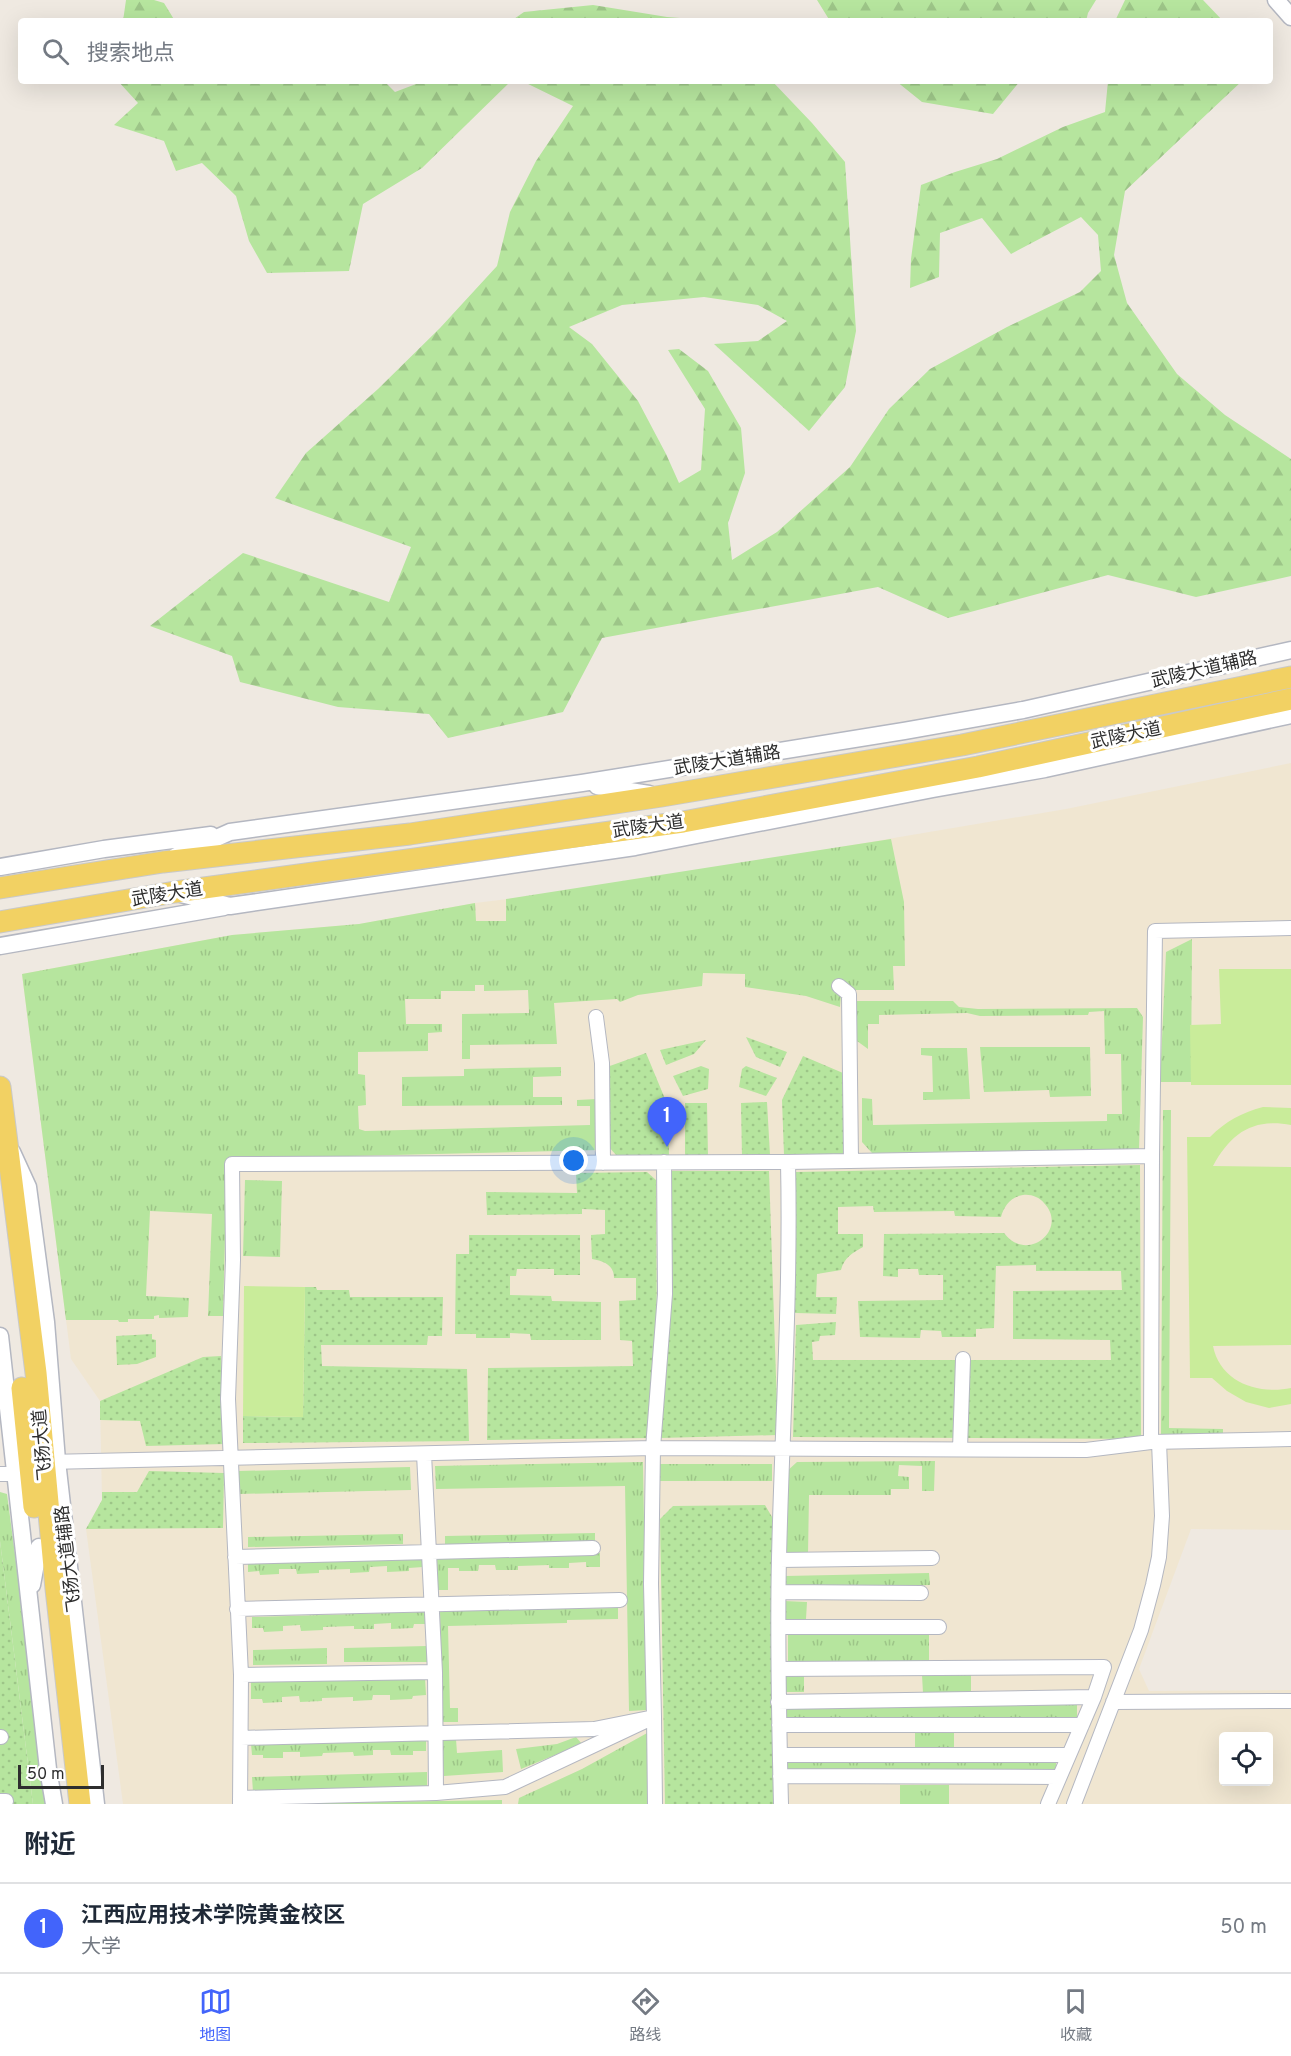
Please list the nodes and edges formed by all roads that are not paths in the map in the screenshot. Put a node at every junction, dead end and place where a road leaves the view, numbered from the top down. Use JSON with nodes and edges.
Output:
{"nodes":[{"id":1,"x":1276,"y":0,"type":"edge"},
{"id":2,"x":1291,"y":17,"type":"edge"},
{"id":3,"x":1291,"y":650,"type":"edge"},
{"id":4,"x":1291,"y":676,"type":"edge"},
{"id":5,"x":1291,"y":699,"type":"edge"},
{"id":6,"x":1023,"y":710,"type":"junction"},
{"id":7,"x":1291,"y":715,"type":"edge"},
{"id":8,"x":962,"y":745,"type":"junction"},
{"id":9,"x":978,"y":767,"type":"junction"},
{"id":10,"x":1045,"y":769,"type":"junction"},
{"id":11,"x":582,"y":783,"type":"junction"},
{"id":12,"x":662,"y":796,"type":"junction"},
{"id":13,"x":683,"y":822,"type":"junction"},
{"id":14,"x":230,"y":832,"type":"junction"},
{"id":15,"x":635,"y":847,"type":"junction"},
{"id":16,"x":163,"y":862,"type":"junction"},
{"id":17,"x":0,"y":867,"type":"edge"},
{"id":18,"x":0,"y":888,"type":"edge"},
{"id":19,"x":175,"y":892,"type":"junction"},
{"id":20,"x":230,"y":906,"type":"junction"},
{"id":21,"x":0,"y":922,"type":"edge"},
{"id":22,"x":1291,"y":928,"type":"edge"},
{"id":23,"x":0,"y":946,"type":"edge"},
{"id":24,"x":839,"y":986,"type":"dead end"},
{"id":25,"x":596,"y":1017,"type":"dead end"},
{"id":26,"x":0,"y":1087,"type":"edge"},
{"id":27,"x":6,"y":1140,"type":"junction"},
{"id":28,"x":1152,"y":1156,"type":"junction"},
{"id":29,"x":852,"y":1161,"type":"junction"},
{"id":30,"x":603,"y":1162,"type":"junction"},
{"id":31,"x":664,"y":1162,"type":"junction"},
{"id":32,"x":788,"y":1162,"type":"junction"},
{"id":33,"x":0,"y":1197,"type":"edge"},
{"id":34,"x":46,"y":1322,"type":"junction"},
{"id":35,"x":0,"y":1336,"type":"edge"},
{"id":36,"x":963,"y":1359,"type":"dead end"},
{"id":37,"x":36,"y":1373,"type":"junction"},
{"id":38,"x":1291,"y":1439,"type":"edge"},
{"id":39,"x":1155,"y":1442,"type":"junction"},
{"id":40,"x":653,"y":1448,"type":"junction"},
{"id":41,"x":783,"y":1449,"type":"junction"},
{"id":42,"x":960,"y":1449,"type":"junction"},
{"id":43,"x":424,"y":1454,"type":"junction"},
{"id":44,"x":231,"y":1456,"type":"junction"},
{"id":45,"x":29,"y":1468,"type":"edge"},
{"id":46,"x":39,"y":1547,"type":"junction"},
{"id":47,"x":593,"y":1548,"type":"dead end"},
{"id":48,"x":429,"y":1552,"type":"junction"},
{"id":49,"x":235,"y":1557,"type":"junction"},
{"id":50,"x":932,"y":1558,"type":"dead end"},
{"id":51,"x":779,"y":1560,"type":"junction"},
{"id":52,"x":56,"y":1589,"type":"junction"},
{"id":53,"x":779,"y":1592,"type":"junction"},
{"id":54,"x":921,"y":1593,"type":"dead end"},
{"id":55,"x":620,"y":1600,"type":"dead end"},
{"id":56,"x":29,"y":1603,"type":"junction"},
{"id":57,"x":432,"y":1606,"type":"junction"},
{"id":58,"x":237,"y":1609,"type":"junction"},
{"id":59,"x":779,"y":1627,"type":"junction"},
{"id":60,"x":939,"y":1627,"type":"dead end"},
{"id":61,"x":76,"y":1632,"type":"junction"},
{"id":62,"x":779,"y":1669,"type":"junction"},
{"id":63,"x":435,"y":1672,"type":"junction"},
{"id":64,"x":241,"y":1675,"type":"junction"},
{"id":65,"x":1095,"y":1697,"type":"junction"},
{"id":66,"x":1291,"y":1701,"type":"edge"},
{"id":67,"x":778,"y":1702,"type":"junction"},
{"id":68,"x":1113,"y":1702,"type":"junction"},
{"id":69,"x":654,"y":1718,"type":"junction"},
{"id":70,"x":779,"y":1725,"type":"junction"},
{"id":71,"x":1082,"y":1725,"type":"junction"},
{"id":72,"x":436,"y":1733,"type":"junction"},
{"id":73,"x":241,"y":1738,"type":"junction"},
{"id":74,"x":780,"y":1755,"type":"junction"},
{"id":75,"x":1068,"y":1755,"type":"junction"},
{"id":76,"x":780,"y":1776,"type":"junction"},
{"id":77,"x":1059,"y":1777,"type":"junction"},
{"id":78,"x":436,"y":1793,"type":"junction"},
{"id":79,"x":240,"y":1801,"type":"edge"},
{"id":80,"x":54,"y":1804,"type":"edge"},
{"id":81,"x":69,"y":1804,"type":"edge"},
{"id":82,"x":80,"y":1804,"type":"edge"},
{"id":83,"x":96,"y":1804,"type":"edge"},
{"id":84,"x":655,"y":1804,"type":"edge"},
{"id":85,"x":781,"y":1804,"type":"edge"},
{"id":86,"x":1048,"y":1804,"type":"edge"},
{"id":87,"x":1074,"y":1804,"type":"edge"}],
"edges":[{"from":1,"to":2,"type":"street"},
{"from":3,"to":6,"type":"street","name":"武陵大道辅路"},
{"from":4,"to":8,"type":"main road","name":"武陵大道"},
{"from":5,"to":9,"type":"main road","name":"武陵大道"},
{"from":6,"to":8,"type":"street"},
{"from":6,"to":11,"type":"street","name":"武陵大道辅路"},
{"from":7,"to":10,"type":"street"},
{"from":8,"to":12,"type":"main road","name":"武陵大道"},
{"from":9,"to":10,"type":"street"},
{"from":9,"to":13,"type":"main road","name":"武陵大道"},
{"from":10,"to":15,"type":"street"},
{"from":11,"to":12,"type":"street"},
{"from":11,"to":14,"type":"street","name":"武陵大道辅路"},
{"from":12,"to":16,"type":"main road","name":"武陵大道"},
{"from":13,"to":15,"type":"street"},
{"from":13,"to":19,"type":"main road","name":"武陵大道"},
{"from":14,"to":16,"type":"street","name":"武陵大道辅路"},
{"from":14,"to":17,"type":"street"},
{"from":15,"to":20,"type":"street"},
{"from":16,"to":18,"type":"main road","name":"武陵大道"},
{"from":19,"to":20,"type":"street"},
{"from":19,"to":21,"type":"main road","name":"武陵大道"},
{"from":20,"to":23,"type":"street"},
{"from":22,"to":28,"type":"street"},
{"from":24,"to":29,"type":"street"},
{"from":25,"to":30,"type":"street"},
{"from":26,"to":27,"type":"main road","name":"飞扬大道"},
{"from":27,"to":34,"type":"street","name":"飞扬大道辅路"},
{"from":27,"to":37,"type":"main road","name":"飞扬大道"},
{"from":28,"to":29,"type":"street"},
{"from":28,"to":39,"type":"street"},
{"from":29,"to":32,"type":"street"},
{"from":30,"to":31,"type":"street"},
{"from":30,"to":44,"type":"street"},
{"from":31,"to":32,"type":"street"},
{"from":31,"to":40,"type":"street"},
{"from":32,"to":41,"type":"street"},
{"from":33,"to":45,"type":"main road","name":"飞扬大道"},
{"from":34,"to":37,"type":"street"},
{"from":34,"to":45,"type":"street","name":"飞扬大道辅路"},
{"from":35,"to":45,"type":"street","name":"飞扬大道辅路"},
{"from":36,"to":42,"type":"street"},
{"from":37,"to":45,"type":"main road","name":"飞扬大道"},
{"from":38,"to":39,"type":"street"},
{"from":39,"to":42,"type":"street"},
{"from":39,"to":68,"type":"street"},
{"from":40,"to":41,"type":"street"},
{"from":40,"to":43,"type":"street"},
{"from":40,"to":69,"type":"street"},
{"from":41,"to":42,"type":"street"},
{"from":41,"to":51,"type":"street"},
{"from":43,"to":44,"type":"street"},
{"from":43,"to":48,"type":"street"},
{"from":44,"to":45,"type":"street"},
{"from":44,"to":49,"type":"street"},
{"from":45,"to":46,"type":"main road","name":"飞扬大道"},
{"from":45,"to":52,"type":"main road","name":"飞扬大道"},
{"from":45,"to":56,"type":"street","name":"飞扬大道辅路"},
{"from":45,"to":61,"type":"street","name":"飞扬大道辅路"},
{"from":46,"to":56,"type":"street"},
{"from":46,"to":81,"type":"main road","name":"飞扬大道"},
{"from":47,"to":48,"type":"street"},
{"from":48,"to":49,"type":"street"},
{"from":48,"to":57,"type":"street"},
{"from":49,"to":58,"type":"street"},
{"from":50,"to":51,"type":"street"},
{"from":51,"to":53,"type":"street"},
{"from":52,"to":61,"type":"street"},
{"from":52,"to":82,"type":"main road","name":"飞扬大道"},
{"from":53,"to":54,"type":"street"},
{"from":53,"to":59,"type":"street"},
{"from":55,"to":57,"type":"street"},
{"from":56,"to":80,"type":"street","name":"飞扬大道辅路"},
{"from":57,"to":58,"type":"street"},
{"from":57,"to":63,"type":"street"},
{"from":58,"to":64,"type":"street"},
{"from":59,"to":60,"type":"street"},
{"from":59,"to":62,"type":"street"},
{"from":61,"to":83,"type":"street","name":"飞扬大道辅路"},
{"from":62,"to":65,"type":"street"},
{"from":62,"to":67,"type":"street"},
{"from":63,"to":64,"type":"street"},
{"from":63,"to":72,"type":"street"},
{"from":64,"to":73,"type":"street"},
{"from":65,"to":67,"type":"street"},
{"from":65,"to":71,"type":"street"},
{"from":66,"to":68,"type":"street"},
{"from":67,"to":70,"type":"street"},
{"from":68,"to":87,"type":"street"},
{"from":69,"to":72,"type":"street"},
{"from":69,"to":78,"type":"street"},
{"from":69,"to":84,"type":"street"},
{"from":70,"to":71,"type":"street"},
{"from":70,"to":74,"type":"street"},
{"from":71,"to":75,"type":"street"},
{"from":72,"to":73,"type":"street"},
{"from":72,"to":78,"type":"street"},
{"from":73,"to":79,"type":"street"},
{"from":74,"to":75,"type":"street"},
{"from":74,"to":76,"type":"street"},
{"from":75,"to":77,"type":"street"},
{"from":76,"to":77,"type":"street"},
{"from":76,"to":85,"type":"street"},
{"from":77,"to":86,"type":"street"},
{"from":78,"to":79,"type":"street"}]}
